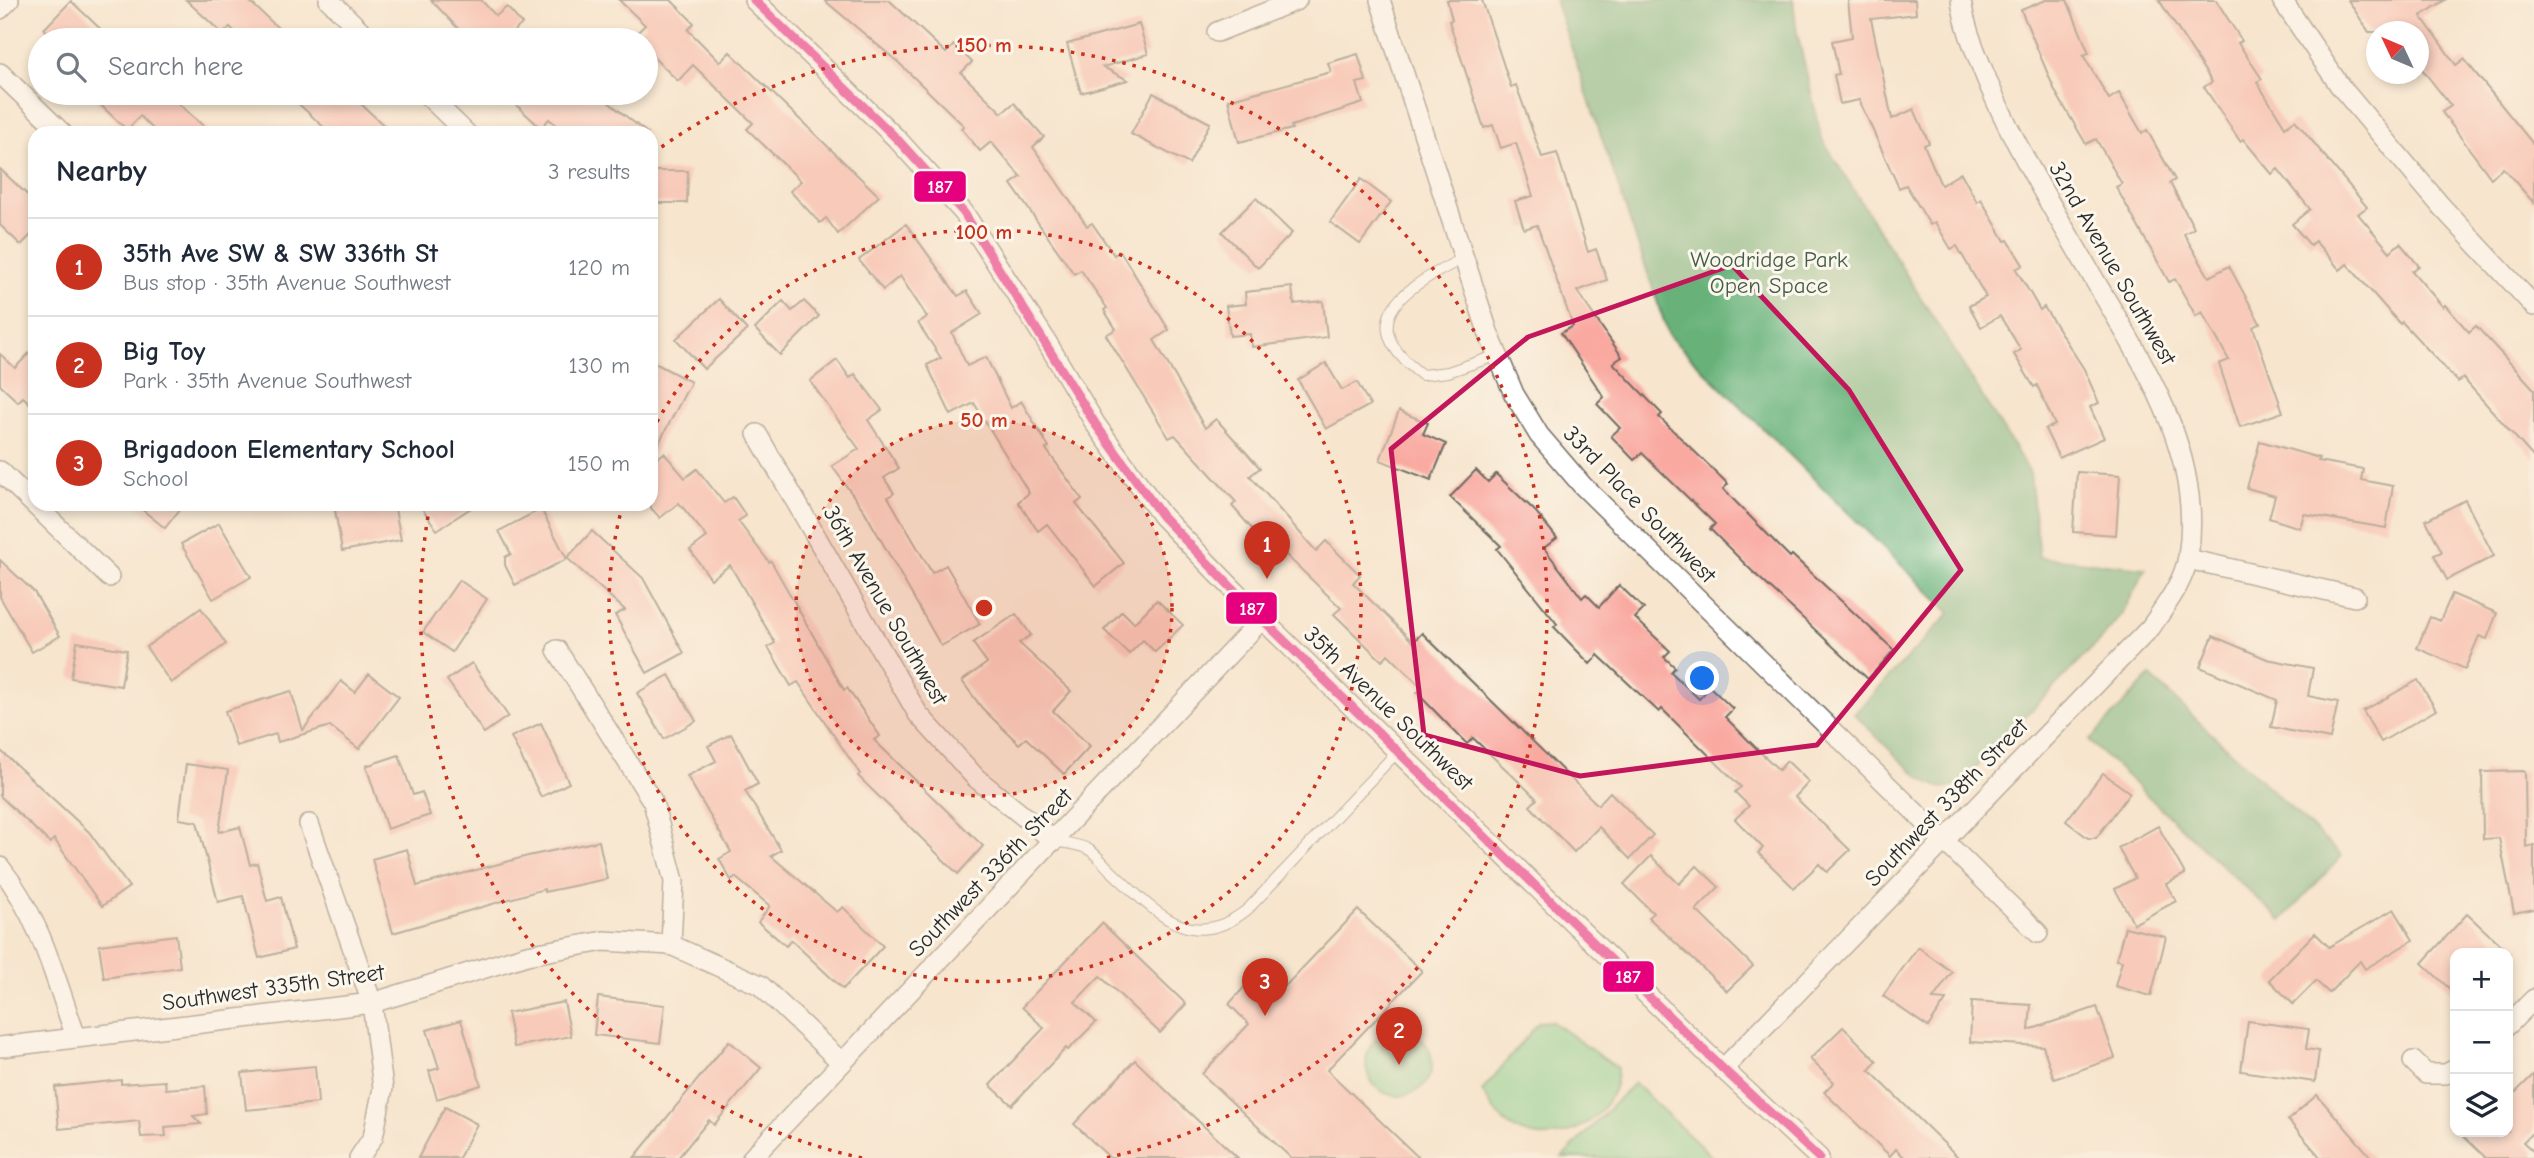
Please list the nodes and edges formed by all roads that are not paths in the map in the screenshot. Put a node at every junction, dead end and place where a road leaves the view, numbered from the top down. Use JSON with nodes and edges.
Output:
{"nodes":[{"id":1,"x":9,"y":0,"type":"edge"},
{"id":2,"x":329,"y":0,"type":"edge"},
{"id":3,"x":754,"y":0,"type":"edge"},
{"id":4,"x":1297,"y":0,"type":"edge"},
{"id":5,"x":1380,"y":0,"type":"edge"},
{"id":6,"x":1961,"y":0,"type":"edge"},
{"id":7,"x":2282,"y":0,"type":"edge"},
{"id":8,"x":0,"y":9,"type":"edge"},
{"id":9,"x":358,"y":28,"type":"edge"},
{"id":10,"x":1217,"y":32,"type":"dead end"},
{"id":11,"x":0,"y":72,"type":"edge"},
{"id":12,"x":28,"y":100,"type":"edge"},
{"id":13,"x":34,"y":105,"type":"edge"},
{"id":14,"x":437,"y":105,"type":"edge"},
{"id":15,"x":55,"y":126,"type":"edge"},
{"id":16,"x":459,"y":126,"type":"edge"},
{"id":17,"x":1464,"y":258,"type":"junction"},
{"id":18,"x":2534,"y":306,"type":"edge"},
{"id":19,"x":1497,"y":355,"type":"junction"},
{"id":20,"x":757,"y":434,"type":"dead end"},
{"id":21,"x":0,"y":471,"type":"edge"},
{"id":22,"x":28,"y":498,"type":"edge"},
{"id":23,"x":41,"y":511,"type":"edge"},
{"id":24,"x":2188,"y":559,"type":"junction"},
{"id":25,"x":109,"y":577,"type":"dead end"},
{"id":26,"x":2355,"y":597,"type":"dead end"},
{"id":27,"x":1262,"y":619,"type":"junction"},
{"id":28,"x":557,"y":650,"type":"dead end"},
{"id":29,"x":1398,"y":751,"type":"junction"},
{"id":30,"x":309,"y":824,"type":"dead end"},
{"id":31,"x":1944,"y":839,"type":"junction"},
{"id":32,"x":1054,"y":841,"type":"junction"},
{"id":33,"x":0,"y":867,"type":"edge"},
{"id":34,"x":2038,"y":933,"type":"dead end"},
{"id":35,"x":671,"y":945,"type":"junction"},
{"id":36,"x":2534,"y":999,"type":"edge"},
{"id":37,"x":372,"y":1003,"type":"junction"},
{"id":38,"x":2513,"y":1020,"type":"edge"},
{"id":39,"x":76,"y":1037,"type":"junction"},
{"id":40,"x":0,"y":1047,"type":"edge"},
{"id":41,"x":2413,"y":1061,"type":"dead end"},
{"id":42,"x":841,"y":1062,"type":"junction"},
{"id":43,"x":1723,"y":1069,"type":"junction"},
{"id":44,"x":2450,"y":1072,"type":"edge"},
{"id":45,"x":359,"y":1158,"type":"edge"},
{"id":46,"x":752,"y":1158,"type":"edge"},
{"id":47,"x":1819,"y":1158,"type":"edge"}],
"edges":[{"from":1,"to":8,"type":"street"},
{"from":2,"to":9,"type":"street"},
{"from":3,"to":27,"type":"street","name":"35th Avenue Southwest"},
{"from":4,"to":10,"type":"street"},
{"from":5,"to":17,"type":"street","name":"33rd Place Southwest"},
{"from":6,"to":24,"type":"street","name":"32nd Avenue Southwest"},
{"from":7,"to":18,"type":"street"},
{"from":11,"to":12,"type":"street"},
{"from":13,"to":15,"type":"street"},
{"from":14,"to":16,"type":"street"},
{"from":17,"to":19,"type":"street","name":"33rd Place Southwest"},
{"from":17,"to":19,"type":"lane"},
{"from":19,"to":31,"type":"street","name":"33rd Place Southwest"},
{"from":20,"to":32,"type":"street","name":"36th Avenue Southwest"},
{"from":21,"to":22,"type":"street"},
{"from":23,"to":25,"type":"street"},
{"from":24,"to":26,"type":"street"},
{"from":24,"to":31,"type":"street","name":"Southwest 338th Street"},
{"from":27,"to":29,"type":"street","name":"35th Avenue Southwest"},
{"from":27,"to":32,"type":"street","name":"Southwest 336th Street"},
{"from":28,"to":35,"type":"street"},
{"from":29,"to":32,"type":"lane"},
{"from":29,"to":43,"type":"street","name":"35th Avenue Southwest"},
{"from":30,"to":37,"type":"street"},
{"from":31,"to":34,"type":"street","name":"33rd Place Southwest"},
{"from":31,"to":43,"type":"street","name":"Southwest 338th Street"},
{"from":32,"to":42,"type":"street","name":"Southwest 336th Street"},
{"from":33,"to":39,"type":"street"},
{"from":35,"to":37,"type":"street","name":"Southwest 335th Street"},
{"from":35,"to":42,"type":"street"},
{"from":36,"to":38,"type":"street"},
{"from":37,"to":39,"type":"street","name":"Southwest 335th Street"},
{"from":37,"to":45,"type":"street"},
{"from":39,"to":40,"type":"street","name":"Southwest 335th Street"},
{"from":41,"to":44,"type":"street"},
{"from":42,"to":46,"type":"street","name":"Southwest 336th Street"},
{"from":43,"to":47,"type":"street","name":"35th Avenue Southwest"}]}
